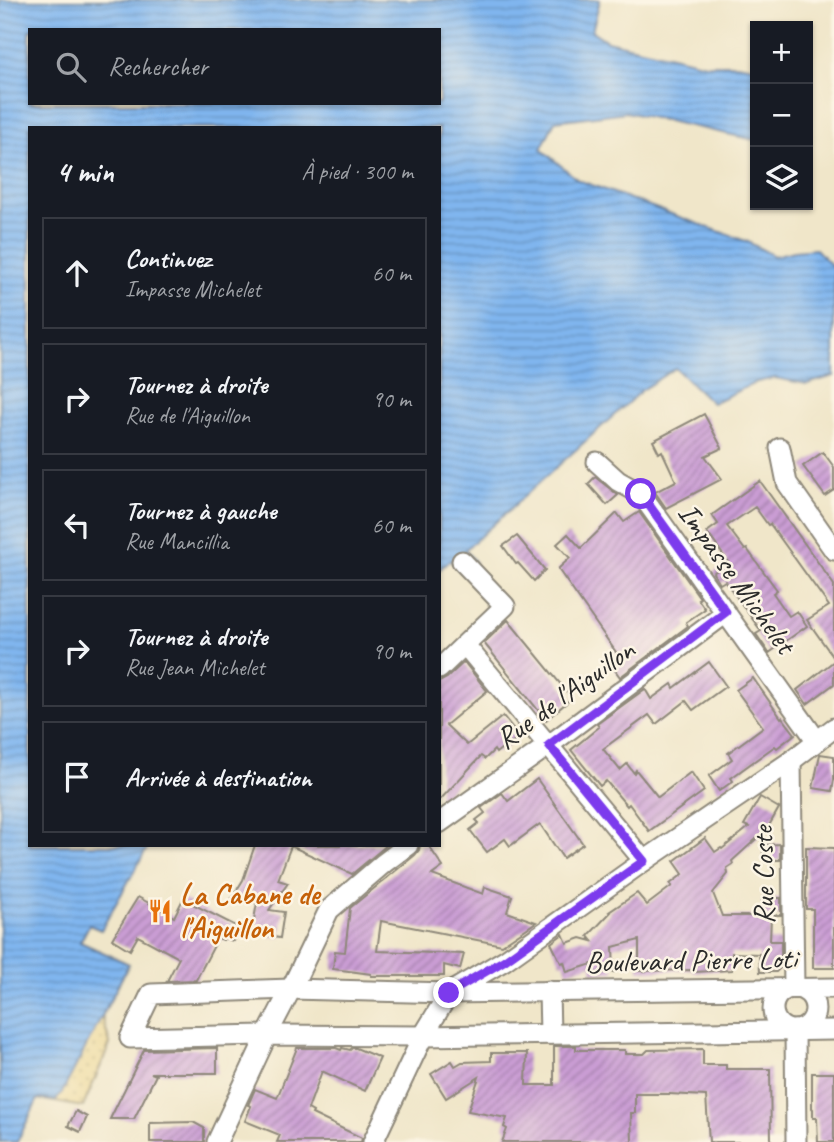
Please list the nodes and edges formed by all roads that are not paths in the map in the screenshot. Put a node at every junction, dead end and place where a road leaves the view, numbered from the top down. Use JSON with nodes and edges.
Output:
{"nodes":[{"id":1,"x":780,"y":448,"type":"dead end"},
{"id":2,"x":597,"y":462,"type":"dead end"},
{"id":3,"x":834,"y":550,"type":"edge"},
{"id":4,"x":462,"y":561,"type":"dead end"},
{"id":5,"x":726,"y":612,"type":"junction"},
{"id":6,"x":465,"y":645,"type":"junction"},
{"id":7,"x":441,"y":667,"type":"edge"},
{"id":8,"x":834,"y":728,"type":"edge"},
{"id":9,"x":817,"y":741,"type":"junction"},
{"id":10,"x":549,"y":745,"type":"junction"},
{"id":11,"x":791,"y":761,"type":"junction"},
{"id":12,"x":441,"y":822,"type":"edge"},
{"id":13,"x":405,"y":847,"type":"edge"},
{"id":14,"x":644,"y":861,"type":"junction"},
{"id":15,"x":794,"y":988,"type":"junction"},
{"id":16,"x":834,"y":988,"type":"edge"},
{"id":17,"x":291,"y":989,"type":"junction"},
{"id":18,"x":549,"y":991,"type":"junction"},
{"id":19,"x":449,"y":993,"type":"junction"},
{"id":20,"x":795,"y":1030,"type":"junction"},
{"id":21,"x":834,"y":1030,"type":"edge"},
{"id":22,"x":550,"y":1034,"type":"junction"},
{"id":23,"x":267,"y":1035,"type":"junction"},
{"id":24,"x":423,"y":1036,"type":"junction"},
{"id":25,"x":217,"y":1142,"type":"edge"},
{"id":26,"x":373,"y":1142,"type":"edge"},
{"id":27,"x":796,"y":1142,"type":"edge"}],
"edges":[{"from":1,"to":3,"type":"street"},
{"from":2,"to":5,"type":"street","name":"Impasse Michelet"},
{"from":4,"to":6,"type":"street"},
{"from":5,"to":9,"type":"street","name":"Impasse Michelet"},
{"from":5,"to":10,"type":"street","name":"Rue de l'Aiguillon"},
{"from":6,"to":7,"type":"street"},
{"from":6,"to":10,"type":"street"},
{"from":8,"to":9,"type":"street"},
{"from":9,"to":11,"type":"street"},
{"from":10,"to":12,"type":"street","name":"Rue de l'Aiguillon"},
{"from":10,"to":14,"type":"street"},
{"from":11,"to":14,"type":"street"},
{"from":11,"to":15,"type":"street","name":"Rue Coste"},
{"from":13,"to":17,"type":"street"},
{"from":14,"to":19,"type":"street"},
{"from":15,"to":16,"type":"street","name":"Boulevard Pierre Loti"},
{"from":15,"to":18,"type":"street","name":"Boulevard Pierre Loti"},
{"from":15,"to":20,"type":"street"},
{"from":15,"to":20,"type":"street"},
{"from":17,"to":19,"type":"street","name":"Boulevard Pierre Loti"},
{"from":17,"to":23,"type":"street"},
{"from":17,"to":23,"type":"street","name":"Boulevard Pierre Loti"},
{"from":18,"to":19,"type":"street","name":"Boulevard Pierre Loti"},
{"from":18,"to":22,"type":"street","name":"Boulevard Pierre Loti"},
{"from":19,"to":24,"type":"street"},
{"from":20,"to":21,"type":"street","name":"Boulevard Pierre Loti"},
{"from":20,"to":22,"type":"street","name":"Boulevard Pierre Loti"},
{"from":20,"to":27,"type":"street"},
{"from":22,"to":24,"type":"street","name":"Boulevard Pierre Loti"},
{"from":23,"to":24,"type":"street","name":"Boulevard Pierre Loti"},
{"from":23,"to":25,"type":"street"},
{"from":24,"to":26,"type":"street"}]}
